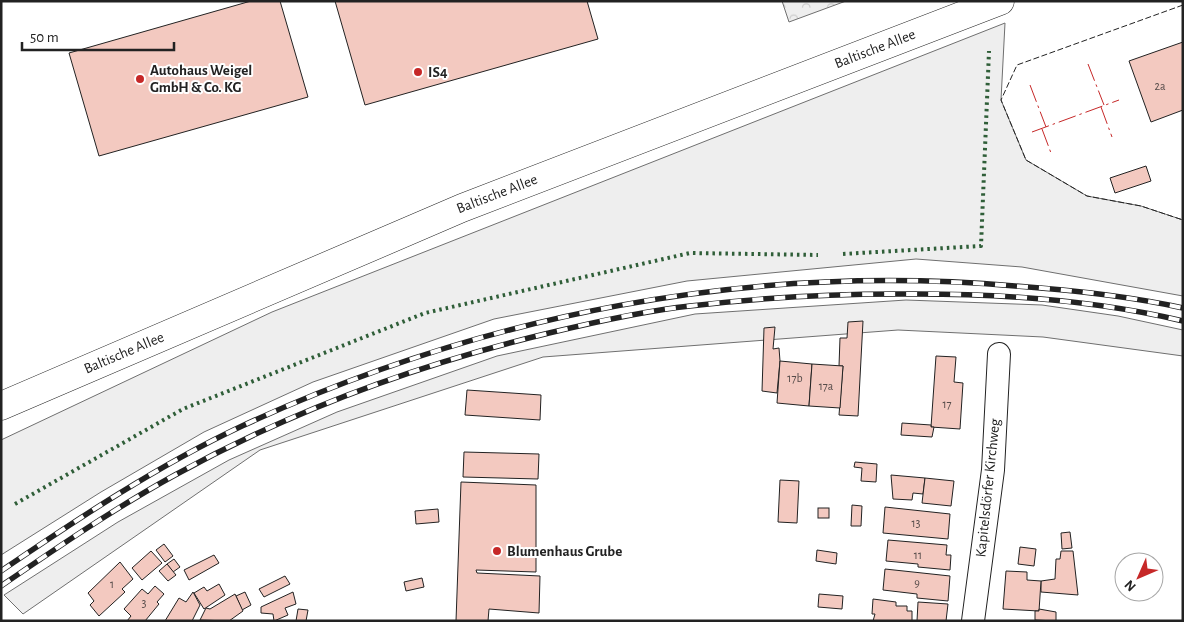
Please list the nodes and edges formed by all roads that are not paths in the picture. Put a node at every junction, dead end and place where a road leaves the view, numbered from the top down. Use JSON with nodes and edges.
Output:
{"nodes":[{"id":1,"x":1000,"y":1,"type":"edge"},
{"id":2,"x":999,"y":354,"type":"dead end"},
{"id":3,"x":1,"y":406,"type":"edge"},
{"id":4,"x":972,"y":621,"type":"edge"}],
"edges":[{"from":1,"to":3,"type":"main road","name":"Baltische Allee"},
{"from":2,"to":4,"type":"street","name":"Kapitelsdörfer Kirchweg"}]}
